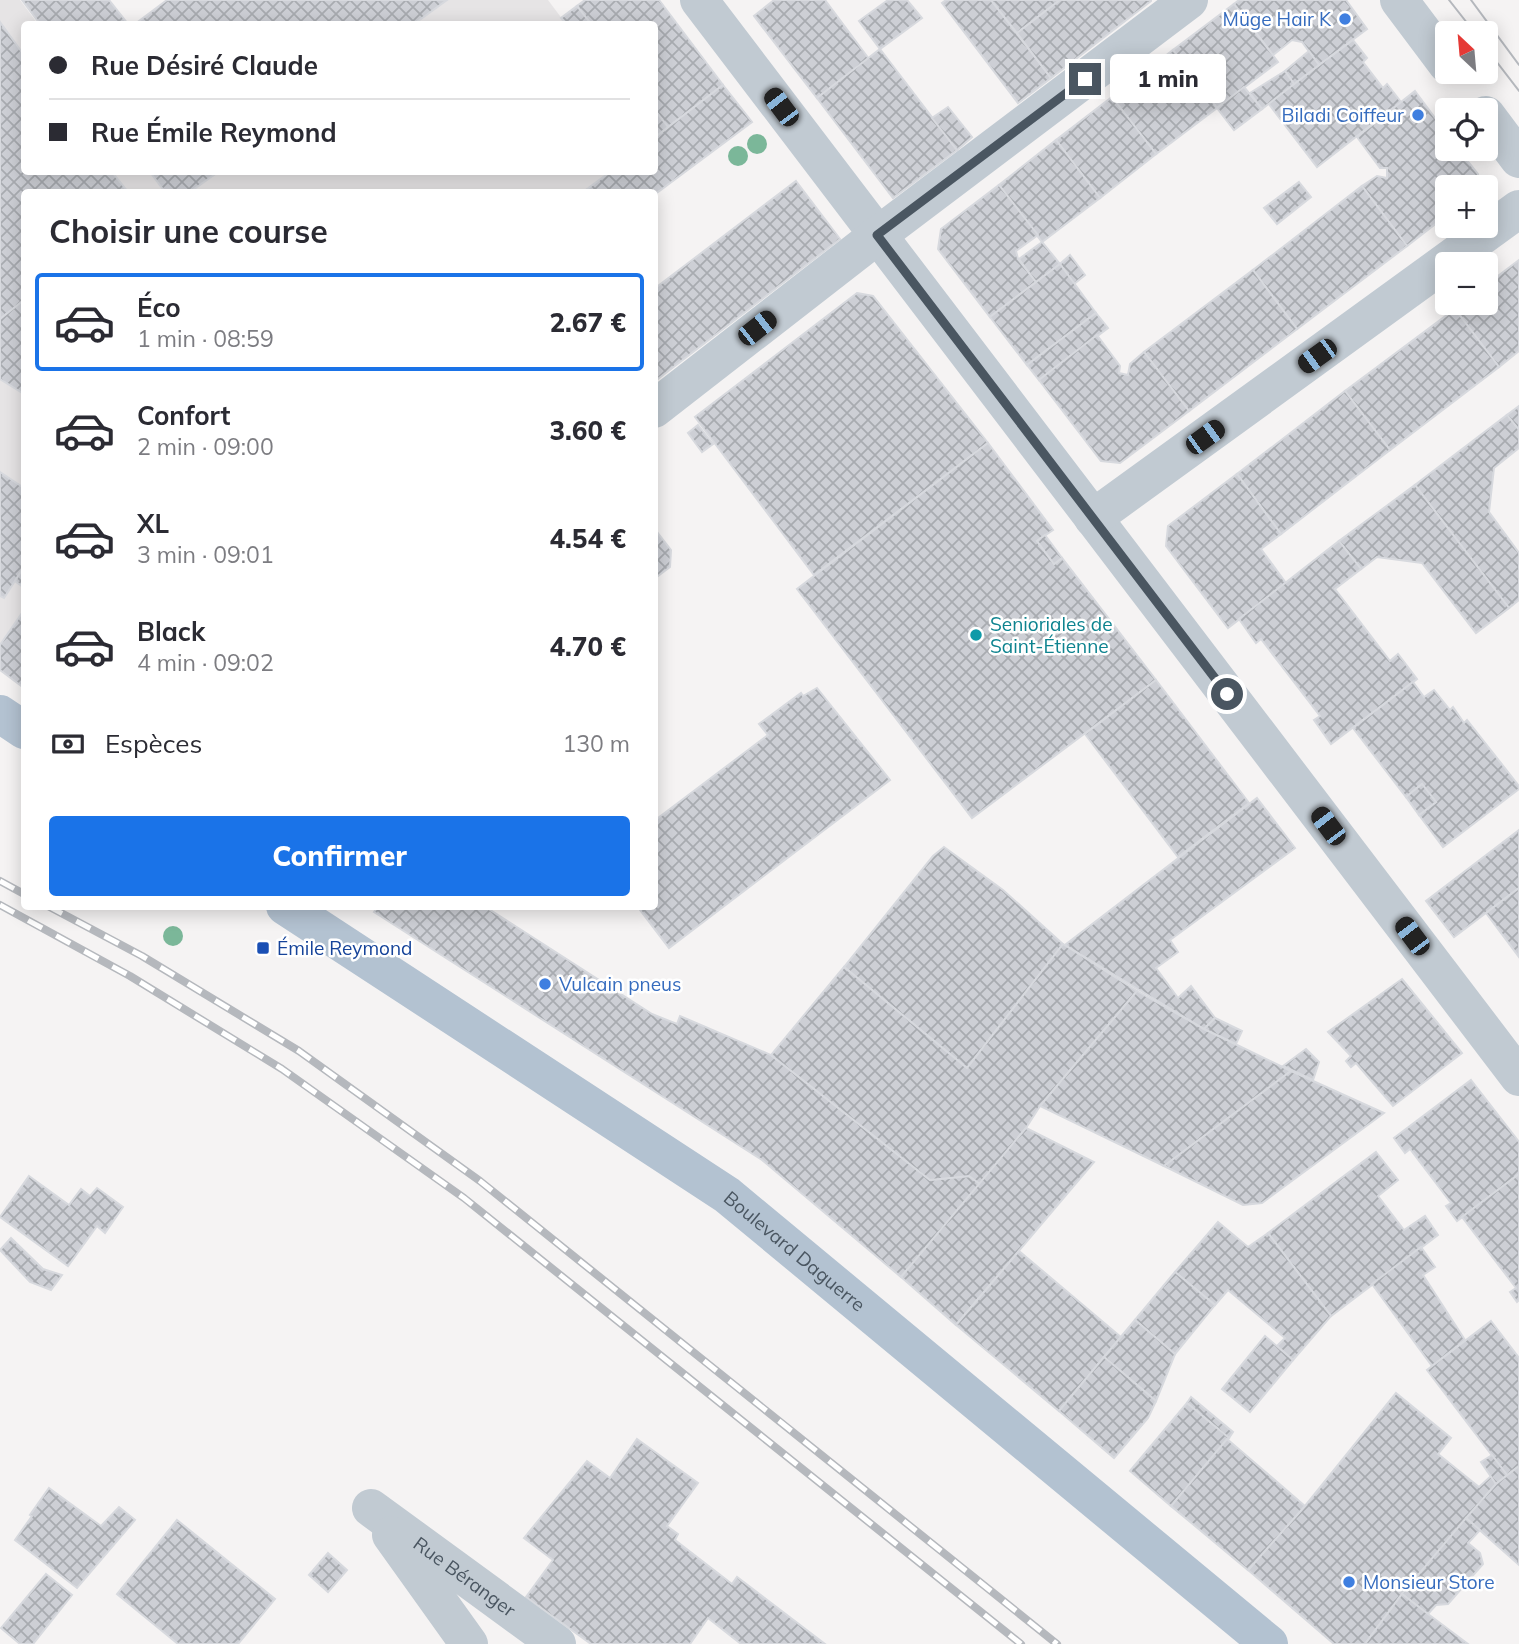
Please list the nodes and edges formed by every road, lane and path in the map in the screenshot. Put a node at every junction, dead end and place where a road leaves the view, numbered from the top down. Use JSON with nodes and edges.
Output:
{"nodes":[{"id":1,"x":699,"y":0,"type":"edge"},
{"id":2,"x":1189,"y":0,"type":"edge"},
{"id":3,"x":1399,"y":0,"type":"edge"},
{"id":4,"x":1435,"y":48,"type":"edge"},
{"id":5,"x":1462,"y":84,"type":"edge"},
{"id":6,"x":1473,"y":98,"type":"edge"},
{"id":7,"x":1498,"y":131,"type":"edge"},
{"id":8,"x":1519,"y":159,"type":"edge"},
{"id":9,"x":1519,"y":209,"type":"edge"},
{"id":10,"x":877,"y":235,"type":"junction"},
{"id":11,"x":658,"y":406,"type":"edge"},
{"id":12,"x":1093,"y":518,"type":"junction"},
{"id":13,"x":0,"y":714,"type":"edge"},
{"id":14,"x":21,"y":728,"type":"edge"},
{"id":15,"x":0,"y":746,"type":"edge"},
{"id":16,"x":21,"y":755,"type":"edge"},
{"id":17,"x":291,"y":910,"type":"edge"},
{"id":18,"x":1519,"y":1077,"type":"edge"},
{"id":19,"x":469,"y":1644,"type":"edge"},
{"id":20,"x":557,"y":1644,"type":"edge"},
{"id":21,"x":1269,"y":1644,"type":"edge"}],
"edges":[{"from":1,"to":10,"type":"street"},
{"from":2,"to":10,"type":"street"},
{"from":3,"to":4,"type":"street"},
{"from":5,"to":6,"type":"street"},
{"from":7,"to":8,"type":"street"},
{"from":9,"to":12,"type":"street"},
{"from":10,"to":11,"type":"street"},
{"from":10,"to":12,"type":"street"},
{"from":12,"to":18,"type":"street"},
{"from":13,"to":14,"type":"main road"},
{"from":15,"to":16,"type":"main road"},
{"from":17,"to":21,"type":"main road","name":"Boulevard Daguerre"},
{"from":19,"to":20,"type":"street","name":"Rue Béranger"}]}
